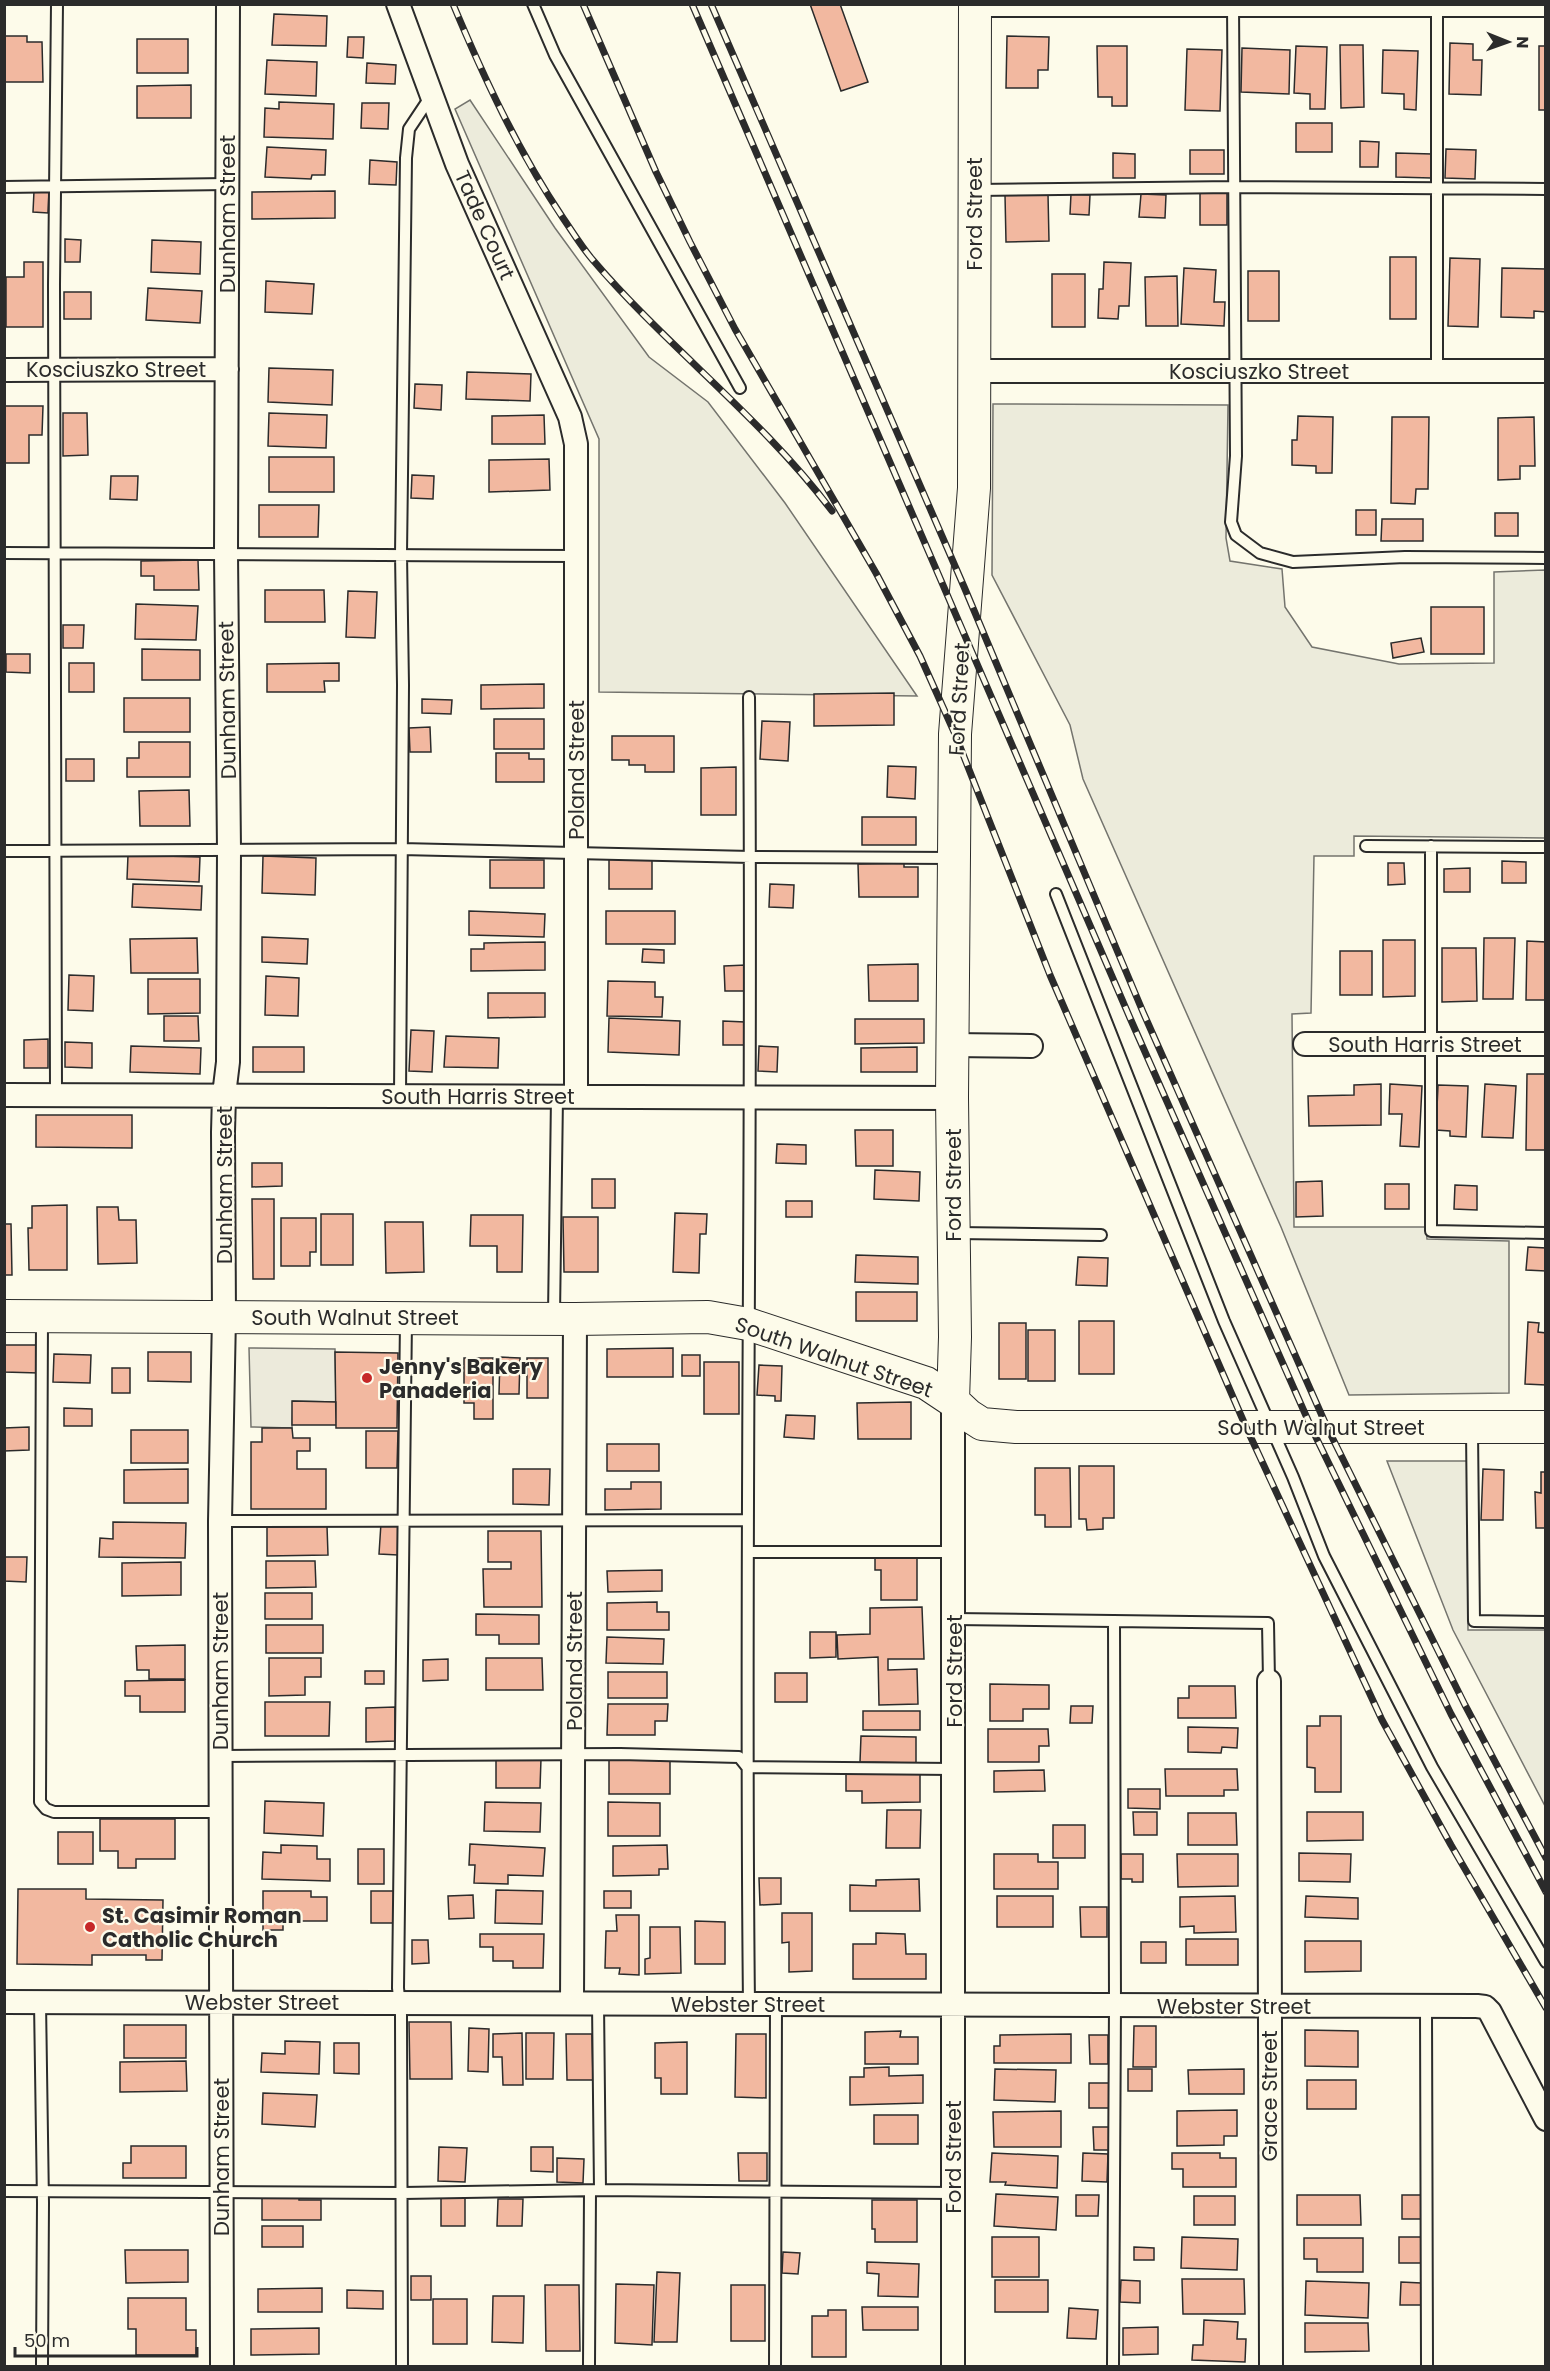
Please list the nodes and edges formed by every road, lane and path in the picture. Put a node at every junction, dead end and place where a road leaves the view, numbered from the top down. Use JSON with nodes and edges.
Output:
{"nodes":[{"id":1,"x":57,"y":4,"type":"edge"},
{"id":2,"x":228,"y":4,"type":"edge"},
{"id":3,"x":398,"y":4,"type":"edge"},
{"id":4,"x":532,"y":4,"type":"edge"},
{"id":5,"x":975,"y":4,"type":"edge"},
{"id":6,"x":1233,"y":5,"type":"edge"},
{"id":7,"x":1437,"y":5,"type":"edge"},
{"id":8,"x":1545,"y":5,"type":"edge"},
{"id":9,"x":431,"y":96,"type":"junction"},
{"id":10,"x":227,"y":184,"type":"junction"},
{"id":11,"x":4,"y":187,"type":"edge"},
{"id":12,"x":55,"y":187,"type":"junction"},
{"id":13,"x":1235,"y":187,"type":"junction"},
{"id":14,"x":1437,"y":189,"type":"junction"},
{"id":15,"x":1545,"y":189,"type":"edge"},
{"id":16,"x":974,"y":190,"type":"junction"},
{"id":17,"x":227,"y":369,"type":"junction"},
{"id":18,"x":4,"y":370,"type":"edge"},
{"id":19,"x":55,"y":370,"type":"junction"},
{"id":20,"x":974,"y":371,"type":"junction"},
{"id":21,"x":1236,"y":371,"type":"junction"},
{"id":22,"x":1437,"y":371,"type":"junction"},
{"id":23,"x":1545,"y":371,"type":"edge"},
{"id":24,"x":740,"y":388,"type":"dead end"},
{"id":25,"x":576,"y":444,"type":"joint"},
{"id":26,"x":4,"y":553,"type":"edge"},
{"id":27,"x":54,"y":553,"type":"junction"},
{"id":28,"x":226,"y":554,"type":"junction"},
{"id":29,"x":401,"y":554,"type":"junction"},
{"id":30,"x":576,"y":556,"type":"junction"},
{"id":31,"x":1545,"y":558,"type":"edge"},
{"id":32,"x":749,"y":697,"type":"dead end"},
{"id":33,"x":1366,"y":846,"type":"dead end"},
{"id":34,"x":1431,"y":846,"type":"junction"},
{"id":35,"x":1545,"y":847,"type":"edge"},
{"id":36,"x":401,"y":849,"type":"junction"},
{"id":37,"x":229,"y":850,"type":"junction"},
{"id":38,"x":4,"y":851,"type":"edge"},
{"id":39,"x":56,"y":852,"type":"junction"},
{"id":40,"x":576,"y":853,"type":"junction"},
{"id":41,"x":751,"y":857,"type":"junction"},
{"id":42,"x":955,"y":858,"type":"junction"},
{"id":43,"x":1056,"y":894,"type":"dead end"},
{"id":44,"x":1431,"y":1043,"type":"junction"},
{"id":45,"x":1305,"y":1044,"type":"dead end"},
{"id":46,"x":1545,"y":1044,"type":"edge"},
{"id":47,"x":952,"y":1045,"type":"junction"},
{"id":48,"x":1031,"y":1046,"type":"dead end"},
{"id":49,"x":4,"y":1095,"type":"edge"},
{"id":50,"x":56,"y":1095,"type":"junction"},
{"id":51,"x":224,"y":1095,"type":"junction"},
{"id":52,"x":400,"y":1096,"type":"junction"},
{"id":53,"x":566,"y":1097,"type":"junction"},
{"id":54,"x":750,"y":1098,"type":"junction"},
{"id":55,"x":952,"y":1098,"type":"junction"},
{"id":56,"x":953,"y":1233,"type":"junction"},
{"id":57,"x":1545,"y":1233,"type":"edge"},
{"id":58,"x":1101,"y":1235,"type":"dead end"},
{"id":59,"x":4,"y":1316,"type":"edge"},
{"id":60,"x":42,"y":1316,"type":"junction"},
{"id":61,"x":224,"y":1316,"type":"junction"},
{"id":62,"x":406,"y":1317,"type":"junction"},
{"id":63,"x":565,"y":1319,"type":"junction"},
{"id":64,"x":748,"y":1324,"type":"junction"},
{"id":65,"x":953,"y":1401,"type":"junction"},
{"id":66,"x":1271,"y":1427,"type":"junction"},
{"id":67,"x":1472,"y":1427,"type":"junction"},
{"id":68,"x":1545,"y":1427,"type":"edge"},
{"id":69,"x":574,"y":1519,"type":"junction"},
{"id":70,"x":748,"y":1520,"type":"junction"},
{"id":71,"x":220,"y":1521,"type":"junction"},
{"id":72,"x":404,"y":1521,"type":"junction"},
{"id":73,"x":749,"y":1552,"type":"junction"},
{"id":74,"x":954,"y":1552,"type":"junction"},
{"id":75,"x":954,"y":1619,"type":"junction"},
{"id":76,"x":1114,"y":1621,"type":"junction"},
{"id":77,"x":1545,"y":1622,"type":"edge"},
{"id":78,"x":1269,"y":1681,"type":"joint"},
{"id":79,"x":573,"y":1755,"type":"junction"},
{"id":80,"x":220,"y":1756,"type":"junction"},
{"id":81,"x":400,"y":1756,"type":"junction"},
{"id":82,"x":747,"y":1767,"type":"junction"},
{"id":83,"x":953,"y":1769,"type":"junction"},
{"id":84,"x":221,"y":1812,"type":"junction"},
{"id":85,"x":1545,"y":1962,"type":"edge"},
{"id":86,"x":4,"y":2002,"type":"edge"},
{"id":87,"x":40,"y":2002,"type":"junction"},
{"id":88,"x":221,"y":2002,"type":"junction"},
{"id":89,"x":399,"y":2003,"type":"junction"},
{"id":90,"x":572,"y":2003,"type":"junction"},
{"id":91,"x":598,"y":2003,"type":"junction"},
{"id":92,"x":749,"y":2004,"type":"junction"},
{"id":93,"x":776,"y":2004,"type":"junction"},
{"id":94,"x":955,"y":2005,"type":"junction"},
{"id":95,"x":1115,"y":2006,"type":"junction"},
{"id":96,"x":1269,"y":2006,"type":"junction"},
{"id":97,"x":1426,"y":2006,"type":"junction"},
{"id":98,"x":1545,"y":2119,"type":"edge"},
{"id":99,"x":4,"y":2190,"type":"edge"},
{"id":100,"x":42,"y":2190,"type":"junction"},
{"id":101,"x":221,"y":2191,"type":"junction"},
{"id":102,"x":595,"y":2191,"type":"junction"},
{"id":103,"x":403,"y":2193,"type":"junction"},
{"id":104,"x":775,"y":2193,"type":"junction"},
{"id":105,"x":953,"y":2193,"type":"junction"},
{"id":106,"x":42,"y":2367,"type":"edge"},
{"id":107,"x":222,"y":2367,"type":"edge"},
{"id":108,"x":402,"y":2367,"type":"edge"},
{"id":109,"x":589,"y":2367,"type":"edge"},
{"id":110,"x":775,"y":2367,"type":"edge"},
{"id":111,"x":953,"y":2367,"type":"edge"},
{"id":112,"x":1113,"y":2367,"type":"edge"},
{"id":113,"x":1271,"y":2367,"type":"edge"},
{"id":114,"x":1427,"y":2367,"type":"edge"}],
"edges":[{"from":1,"to":12,"type":"lane"},
{"from":2,"to":10,"type":"street","name":"Dunham Street"},
{"from":3,"to":9,"type":"street","name":"Tade Court"},
{"from":4,"to":24,"type":"lane"},
{"from":5,"to":6,"type":"street"},
{"from":5,"to":16,"type":"street","name":"Ford Street"},
{"from":6,"to":7,"type":"street"},
{"from":6,"to":13,"type":"lane"},
{"from":7,"to":8,"type":"street"},
{"from":7,"to":14,"type":"lane"},
{"from":9,"to":25,"type":"street","name":"Tade Court"},
{"from":9,"to":29,"type":"lane"},
{"from":10,"to":12,"type":"lane"},
{"from":10,"to":17,"type":"street","name":"Dunham Street"},
{"from":11,"to":12,"type":"lane"},
{"from":12,"to":19,"type":"lane"},
{"from":13,"to":14,"type":"lane"},
{"from":13,"to":16,"type":"lane"},
{"from":13,"to":21,"type":"lane"},
{"from":14,"to":15,"type":"lane"},
{"from":14,"to":22,"type":"lane"},
{"from":16,"to":20,"type":"street","name":"Ford Street"},
{"from":17,"to":19,"type":"street","name":"Kosciuszko Street"},
{"from":17,"to":28,"type":"street","name":"Dunham Street"},
{"from":18,"to":19,"type":"street","name":"Kosciuszko Street"},
{"from":19,"to":27,"type":"lane"},
{"from":20,"to":21,"type":"street","name":"Kosciuszko Street"},
{"from":20,"to":42,"type":"street","name":"Ford Street"},
{"from":21,"to":22,"type":"street","name":"Kosciuszko Street"},
{"from":21,"to":31,"type":"lane"},
{"from":22,"to":23,"type":"street","name":"Kosciuszko Street"},
{"from":25,"to":30,"type":"street","name":"Poland Street"},
{"from":26,"to":27,"type":"lane"},
{"from":27,"to":28,"type":"lane"},
{"from":27,"to":39,"type":"lane"},
{"from":28,"to":29,"type":"lane"},
{"from":28,"to":37,"type":"street","name":"Dunham Street"},
{"from":29,"to":30,"type":"lane"},
{"from":29,"to":36,"type":"lane"},
{"from":30,"to":40,"type":"street","name":"Poland Street"},
{"from":32,"to":41,"type":"lane"},
{"from":33,"to":34,"type":"lane"},
{"from":34,"to":35,"type":"lane"},
{"from":34,"to":44,"type":"lane"},
{"from":36,"to":37,"type":"lane"},
{"from":36,"to":40,"type":"lane"},
{"from":36,"to":52,"type":"lane"},
{"from":37,"to":39,"type":"lane"},
{"from":37,"to":51,"type":"street","name":"Dunham Street"},
{"from":38,"to":39,"type":"lane"},
{"from":39,"to":50,"type":"lane"},
{"from":40,"to":41,"type":"lane"},
{"from":40,"to":53,"type":"street","name":"Poland Street"},
{"from":41,"to":42,"type":"lane"},
{"from":41,"to":54,"type":"lane"},
{"from":42,"to":47,"type":"street","name":"Ford Street"},
{"from":43,"to":66,"type":"lane"},
{"from":44,"to":45,"type":"street","name":"South Harris Street"},
{"from":44,"to":46,"type":"street","name":"South Harris Street"},
{"from":44,"to":57,"type":"lane"},
{"from":47,"to":48,"type":"street"},
{"from":47,"to":55,"type":"street","name":"Ford Street"},
{"from":49,"to":50,"type":"street","name":"South Harris Street"},
{"from":50,"to":51,"type":"street","name":"South Harris Street"},
{"from":51,"to":52,"type":"street","name":"South Harris Street"},
{"from":51,"to":61,"type":"street","name":"Dunham Street"},
{"from":52,"to":53,"type":"street","name":"South Harris Street"},
{"from":53,"to":54,"type":"street","name":"South Harris Street"},
{"from":53,"to":63,"type":"lane"},
{"from":54,"to":55,"type":"street","name":"South Harris Street"},
{"from":54,"to":64,"type":"lane"},
{"from":55,"to":56,"type":"street","name":"Ford Street"},
{"from":56,"to":58,"type":"lane"},
{"from":56,"to":65,"type":"street","name":"Ford Street"},
{"from":59,"to":60,"type":"street","name":"South Walnut Street"},
{"from":60,"to":61,"type":"street","name":"South Walnut Street"},
{"from":60,"to":84,"type":"lane"},
{"from":61,"to":62,"type":"street","name":"South Walnut Street"},
{"from":61,"to":71,"type":"street","name":"Dunham Street"},
{"from":62,"to":63,"type":"street","name":"South Walnut Street"},
{"from":62,"to":72,"type":"lane"},
{"from":63,"to":64,"type":"street","name":"South Walnut Street"},
{"from":63,"to":69,"type":"street","name":"Poland Street"},
{"from":64,"to":65,"type":"street","name":"South Walnut Street"},
{"from":64,"to":70,"type":"lane"},
{"from":65,"to":66,"type":"street","name":"South Walnut Street"},
{"from":65,"to":74,"type":"street","name":"Ford Street"},
{"from":66,"to":67,"type":"street","name":"South Walnut Street"},
{"from":66,"to":85,"type":"lane"},
{"from":67,"to":68,"type":"street","name":"South Walnut Street"},
{"from":67,"to":77,"type":"lane"},
{"from":69,"to":70,"type":"lane"},
{"from":69,"to":72,"type":"lane"},
{"from":69,"to":79,"type":"street","name":"Poland Street"},
{"from":70,"to":73,"type":"lane"},
{"from":71,"to":72,"type":"lane"},
{"from":71,"to":80,"type":"street","name":"Dunham Street"},
{"from":72,"to":81,"type":"lane"},
{"from":73,"to":74,"type":"lane"},
{"from":73,"to":82,"type":"lane"},
{"from":74,"to":75,"type":"street","name":"Ford Street"},
{"from":75,"to":76,"type":"lane"},
{"from":75,"to":83,"type":"street","name":"Ford Street"},
{"from":76,"to":78,"type":"lane"},
{"from":76,"to":95,"type":"lane"},
{"from":78,"to":96,"type":"street","name":"Grace Street"},
{"from":79,"to":81,"type":"lane"},
{"from":79,"to":82,"type":"lane"},
{"from":79,"to":90,"type":"street","name":"Poland Street"},
{"from":80,"to":81,"type":"lane"},
{"from":80,"to":84,"type":"street","name":"Dunham Street"},
{"from":81,"to":89,"type":"lane"},
{"from":82,"to":83,"type":"lane"},
{"from":82,"to":92,"type":"lane"},
{"from":83,"to":94,"type":"street","name":"Ford Street"},
{"from":84,"to":88,"type":"street","name":"Dunham Street"},
{"from":86,"to":87,"type":"street","name":"Webster Street"},
{"from":87,"to":88,"type":"street","name":"Webster Street"},
{"from":87,"to":100,"type":"lane"},
{"from":88,"to":89,"type":"street","name":"Webster Street"},
{"from":88,"to":101,"type":"street","name":"Dunham Street"},
{"from":89,"to":90,"type":"street","name":"Webster Street"},
{"from":89,"to":103,"type":"lane"},
{"from":90,"to":91,"type":"street","name":"Webster Street"},
{"from":91,"to":92,"type":"street","name":"Webster Street"},
{"from":91,"to":102,"type":"lane"},
{"from":92,"to":93,"type":"street","name":"Webster Street"},
{"from":93,"to":94,"type":"street","name":"Webster Street"},
{"from":93,"to":104,"type":"lane"},
{"from":94,"to":95,"type":"street","name":"Webster Street"},
{"from":94,"to":105,"type":"street","name":"Ford Street"},
{"from":95,"to":96,"type":"street","name":"Webster Street"},
{"from":95,"to":112,"type":"lane"},
{"from":96,"to":97,"type":"street","name":"Webster Street"},
{"from":96,"to":113,"type":"street","name":"Grace Street"},
{"from":97,"to":98,"type":"street","name":"Webster Street"},
{"from":97,"to":114,"type":"lane"},
{"from":99,"to":100,"type":"lane"},
{"from":100,"to":101,"type":"lane"},
{"from":100,"to":106,"type":"lane"},
{"from":101,"to":103,"type":"lane"},
{"from":101,"to":107,"type":"street","name":"Dunham Street"},
{"from":102,"to":103,"type":"lane"},
{"from":102,"to":104,"type":"lane"},
{"from":102,"to":109,"type":"lane"},
{"from":103,"to":108,"type":"lane"},
{"from":104,"to":105,"type":"lane"},
{"from":104,"to":110,"type":"lane"},
{"from":105,"to":111,"type":"street","name":"Ford Street"}]}
